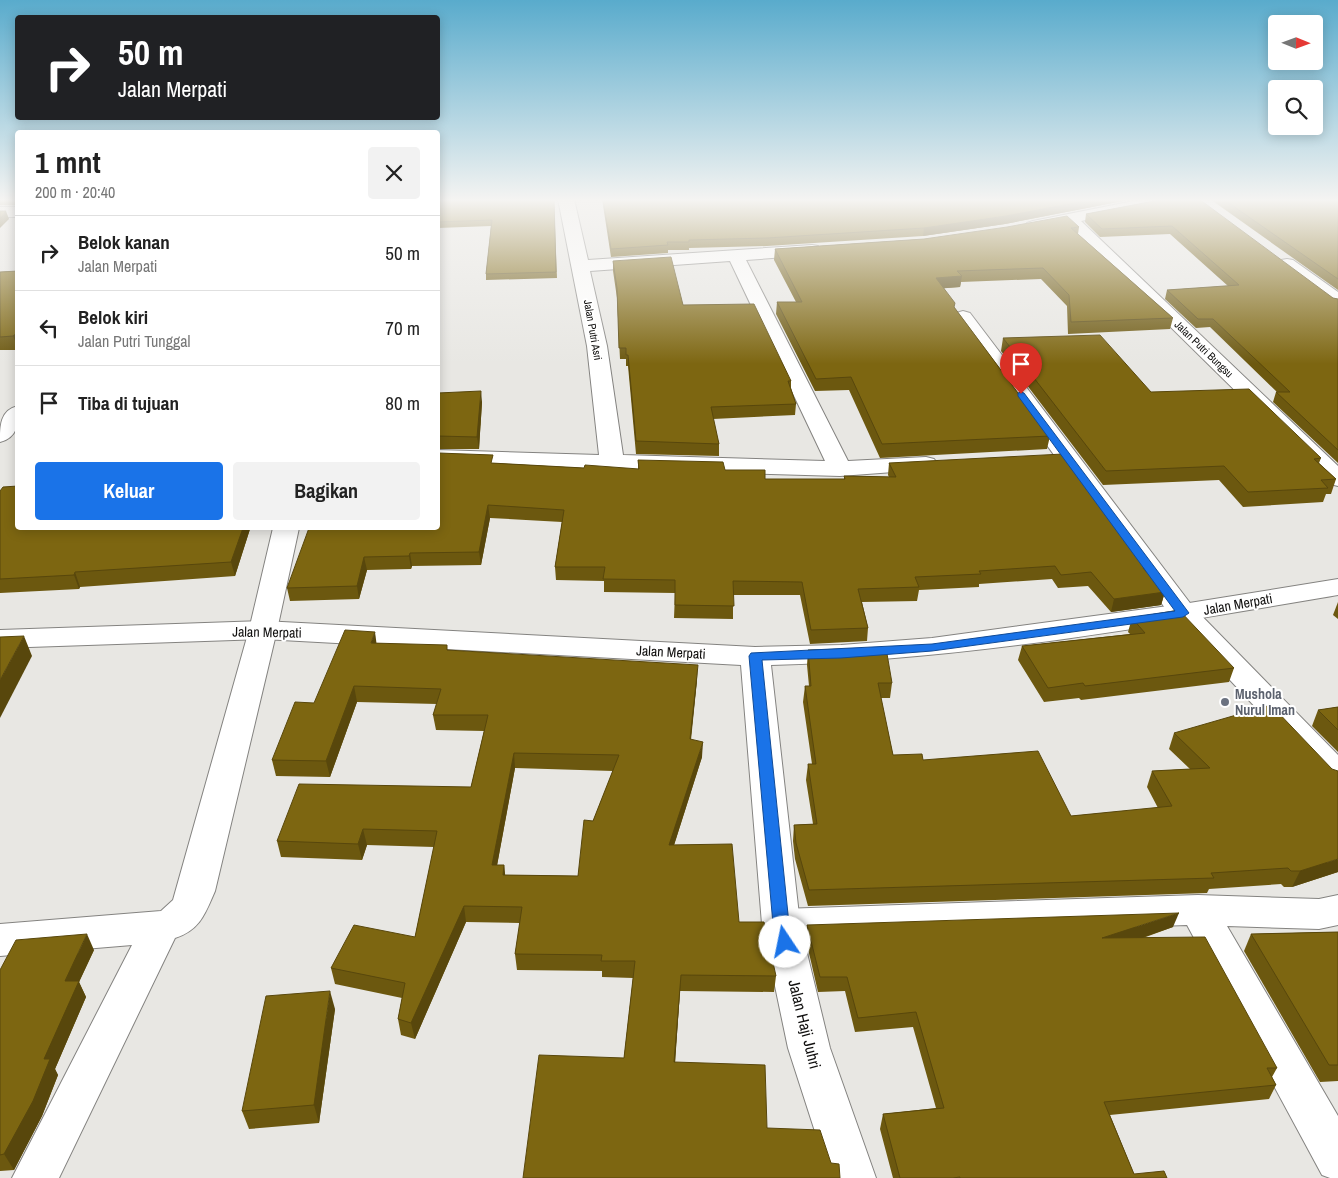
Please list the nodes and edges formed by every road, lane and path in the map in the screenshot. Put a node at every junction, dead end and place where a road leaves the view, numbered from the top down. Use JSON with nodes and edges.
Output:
{"nodes":[{"id":1,"x":578,"y":254,"type":"edge"},
{"id":2,"x":766,"y":254,"type":"edge"},
{"id":3,"x":1106,"y":254,"type":"edge"},
{"id":4,"x":736,"y":256,"type":"junction"},
{"id":5,"x":1276,"y":256,"type":"edge"},
{"id":6,"x":581,"y":266,"type":"junction"},
{"id":7,"x":1338,"y":302,"type":"edge"},
{"id":8,"x":963,"y":316,"type":"edge"},
{"id":9,"x":15,"y":416,"type":"edge"},
{"id":10,"x":0,"y":436,"type":"edge"},
{"id":11,"x":440,"y":457,"type":"edge"},
{"id":12,"x":1067,"y":457,"type":"junction"},
{"id":13,"x":1038,"y":458,"type":"edge"},
{"id":14,"x":612,"y":463,"type":"junction"},
{"id":15,"x":948,"y":463,"type":"edge"},
{"id":16,"x":840,"y":469,"type":"junction"},
{"id":17,"x":1338,"y":479,"type":"edge"},
{"id":18,"x":286,"y":530,"type":"edge"},
{"id":19,"x":1338,"y":587,"type":"edge"},
{"id":20,"x":1183,"y":613,"type":"junction"},
{"id":21,"x":263,"y":630,"type":"junction"},
{"id":22,"x":0,"y":638,"type":"edge"},
{"id":23,"x":755,"y":656,"type":"junction"},
{"id":24,"x":1338,"y":775,"type":"edge"},
{"id":25,"x":1198,"y":910,"type":"junction"},
{"id":26,"x":1338,"y":910,"type":"edge"},
{"id":27,"x":781,"y":924,"type":"junction"},
{"id":28,"x":161,"y":928,"type":"junction"},
{"id":29,"x":0,"y":940,"type":"edge"},
{"id":30,"x":1338,"y":1160,"type":"edge"},
{"id":31,"x":35,"y":1178,"type":"edge"},
{"id":32,"x":853,"y":1178,"type":"edge"}],
"edges":[{"from":1,"to":6,"type":"street","name":"Jalan Putri Asri"},
{"from":2,"to":4,"type":"street"},
{"from":3,"to":17,"type":"street","name":"Jalan Putri Bungsu"},
{"from":4,"to":6,"type":"street"},
{"from":4,"to":16,"type":"street"},
{"from":5,"to":7,"type":"street"},
{"from":6,"to":14,"type":"street","name":"Jalan Putri Asri"},
{"from":8,"to":12,"type":"street"},
{"from":9,"to":10,"type":"street"},
{"from":11,"to":14,"type":"street"},
{"from":12,"to":13,"type":"street"},
{"from":12,"to":20,"type":"street"},
{"from":14,"to":16,"type":"street"},
{"from":15,"to":16,"type":"street"},
{"from":18,"to":21,"type":"street"},
{"from":19,"to":20,"type":"street","name":"Jalan Merpati"},
{"from":20,"to":23,"type":"street","name":"Jalan Merpati"},
{"from":20,"to":24,"type":"street"},
{"from":21,"to":22,"type":"street","name":"Jalan Merpati"},
{"from":21,"to":23,"type":"street","name":"Jalan Merpati"},
{"from":21,"to":28,"type":"street"},
{"from":23,"to":27,"type":"street","name":"Jalan Haji Juhri"},
{"from":25,"to":26,"type":"street"},
{"from":25,"to":27,"type":"street"},
{"from":25,"to":30,"type":"street"},
{"from":27,"to":32,"type":"street","name":"Jalan Haji Juhri"},
{"from":28,"to":29,"type":"street"},
{"from":28,"to":31,"type":"street"}]}
